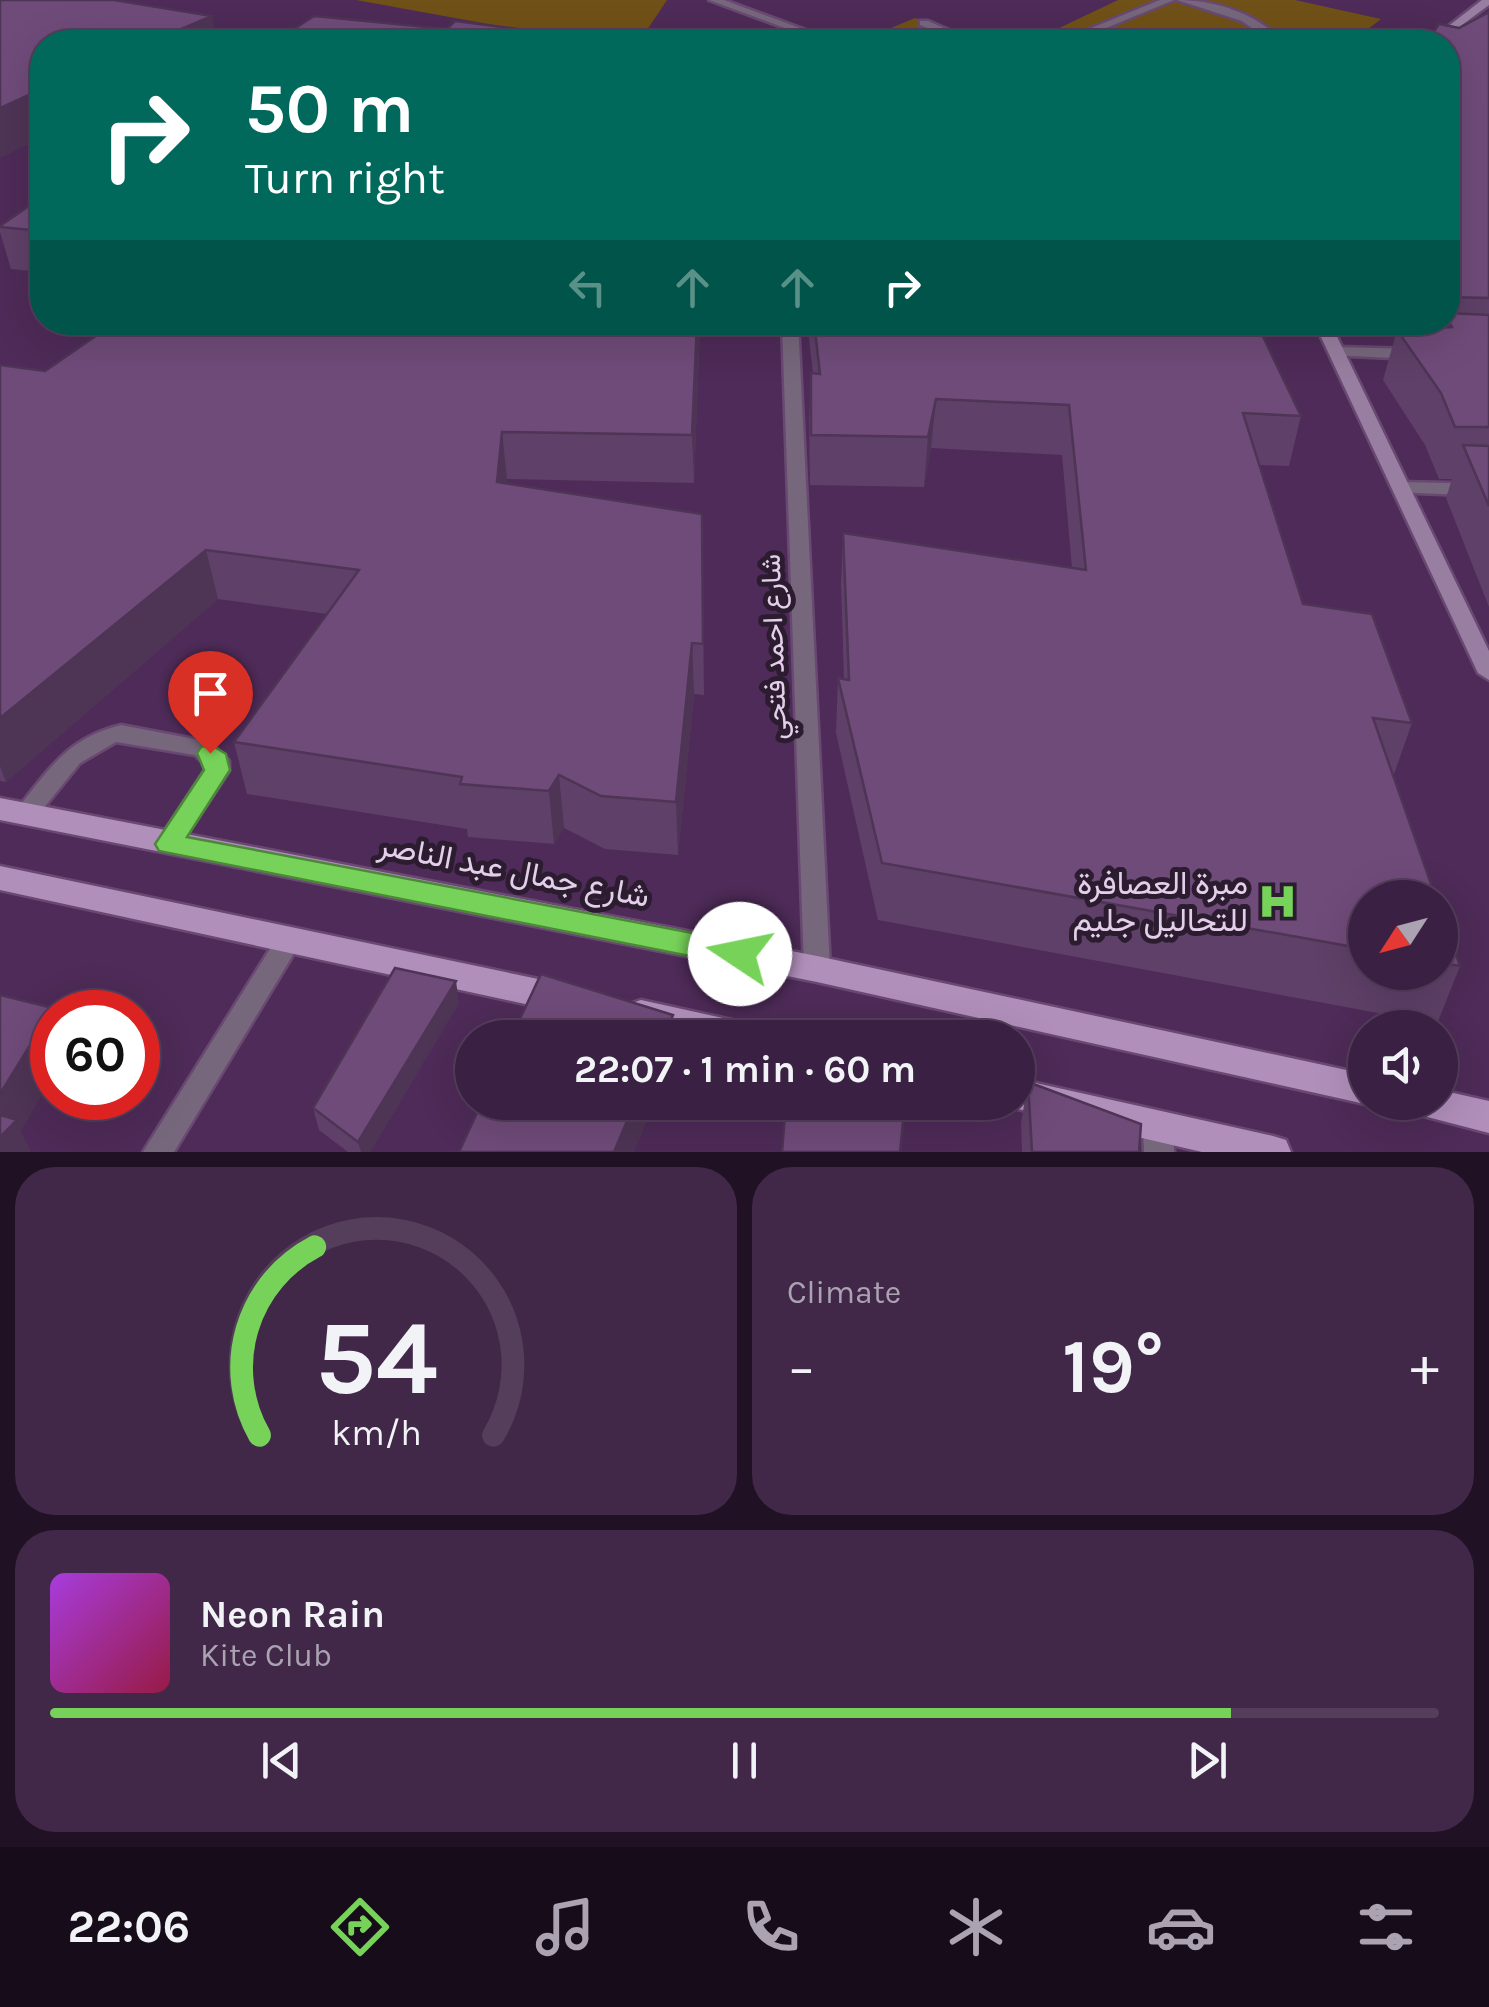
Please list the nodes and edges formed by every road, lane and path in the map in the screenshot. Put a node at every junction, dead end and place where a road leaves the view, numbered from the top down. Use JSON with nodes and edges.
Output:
{"nodes":[{"id":1,"x":714,"y":0,"type":"edge"},
{"id":2,"x":1169,"y":0,"type":"edge"},
{"id":3,"x":1182,"y":0,"type":"edge"},
{"id":4,"x":1489,"y":0,"type":"edge"},
{"id":5,"x":777,"y":24,"type":"junction"},
{"id":6,"x":924,"y":24,"type":"dead end"},
{"id":7,"x":777,"y":30,"type":"edge"},
{"id":8,"x":795,"y":30,"type":"edge"},
{"id":9,"x":939,"y":30,"type":"edge"},
{"id":10,"x":1093,"y":30,"type":"edge"},
{"id":11,"x":1263,"y":30,"type":"edge"},
{"id":12,"x":1449,"y":30,"type":"edge"},
{"id":13,"x":791,"y":335,"type":"edge"},
{"id":14,"x":1328,"y":335,"type":"edge"},
{"id":15,"x":1336,"y":352,"type":"junction"},
{"id":16,"x":1432,"y":354,"type":"edge"},
{"id":17,"x":1401,"y":488,"type":"junction"},
{"id":18,"x":1489,"y":490,"type":"edge"},
{"id":19,"x":1489,"y":673,"type":"edge"},
{"id":20,"x":13,"y":812,"type":"edge"},
{"id":21,"x":168,"y":844,"type":"junction"},
{"id":22,"x":0,"y":878,"type":"edge"},
{"id":23,"x":289,"y":940,"type":"junction"},
{"id":24,"x":817,"y":969,"type":"junction"},
{"id":25,"x":666,"y":1020,"type":"edge"},
{"id":26,"x":1348,"y":1086,"type":"edge"},
{"id":27,"x":1035,"y":1099,"type":"edge"},
{"id":28,"x":1458,"y":1110,"type":"edge"},
{"id":29,"x":1489,"y":1117,"type":"edge"},
{"id":30,"x":1158,"y":1138,"type":"edge"},
{"id":31,"x":158,"y":1152,"type":"edge"},
{"id":32,"x":1274,"y":1152,"type":"edge"}],
"edges":[{"from":1,"to":5,"type":"street"},
{"from":2,"to":10,"type":"street"},
{"from":3,"to":11,"type":"street"},
{"from":4,"to":12,"type":"street"},
{"from":5,"to":7,"type":"street"},
{"from":5,"to":8,"type":"street"},
{"from":6,"to":9,"type":"street"},
{"from":13,"to":24,"type":"street","name":"شارع احمد فتحي"},
{"from":14,"to":15,"type":"street"},
{"from":15,"to":16,"type":"street"},
{"from":15,"to":17,"type":"street"},
{"from":17,"to":18,"type":"street"},
{"from":17,"to":19,"type":"street"},
{"from":20,"to":21,"type":"main road","name":"شارع جمال عبد الناصر"},
{"from":20,"to":21,"type":"street"},
{"from":21,"to":24,"type":"main road","name":"شارع جمال عبد الناصر"},
{"from":22,"to":23,"type":"main road"},
{"from":23,"to":25,"type":"main road"},
{"from":23,"to":31,"type":"street"},
{"from":24,"to":26,"type":"main road","name":"شارع جمال عبد الناصر"},
{"from":27,"to":30,"type":"main road"},
{"from":28,"to":29,"type":"main road"},
{"from":30,"to":32,"type":"main road"}]}
